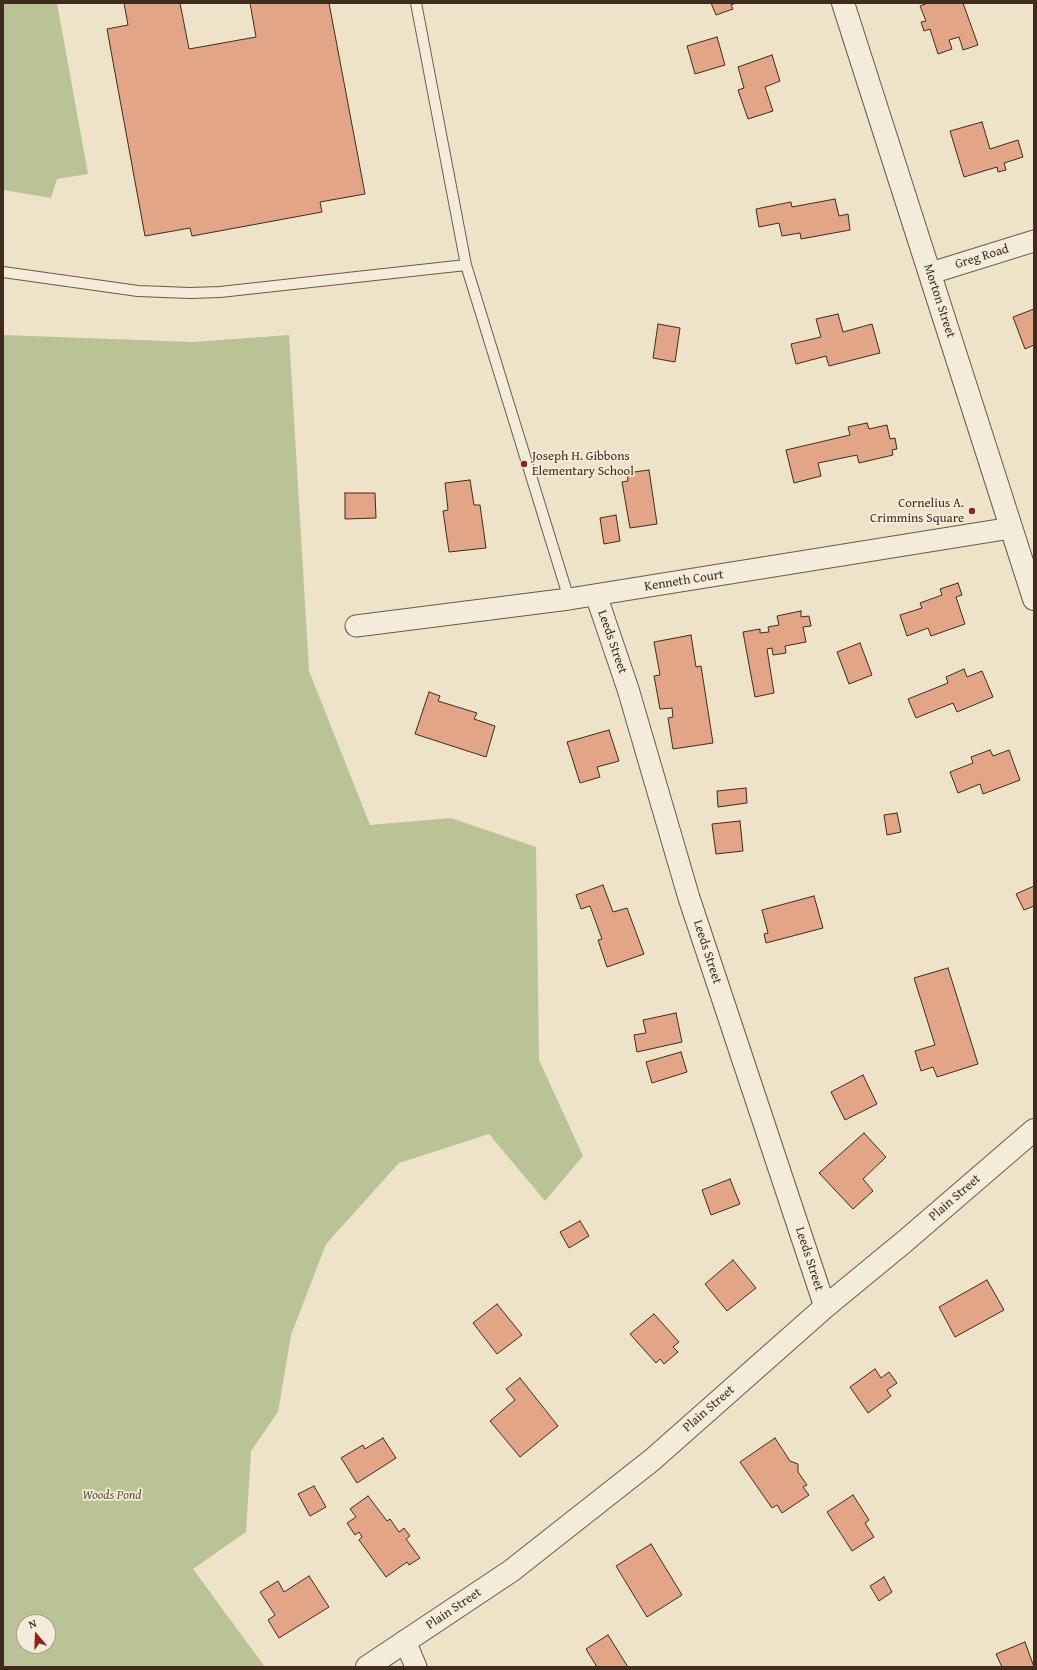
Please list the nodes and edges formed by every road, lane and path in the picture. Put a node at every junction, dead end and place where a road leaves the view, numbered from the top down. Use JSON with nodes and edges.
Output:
{"nodes":[{"id":1,"x":416,"y":3,"type":"edge"},
{"id":2,"x":843,"y":3,"type":"edge"},
{"id":3,"x":1034,"y":241,"type":"edge"},
{"id":4,"x":466,"y":265,"type":"junction"},
{"id":5,"x":3,"y":272,"type":"edge"},
{"id":6,"x":930,"y":273,"type":"junction"},
{"id":7,"x":1011,"y":528,"type":"junction"},
{"id":8,"x":1029,"y":564,"type":"edge"},
{"id":9,"x":596,"y":595,"type":"junction"},
{"id":10,"x":569,"y":599,"type":"junction"},
{"id":11,"x":1034,"y":599,"type":"edge"},
{"id":12,"x":356,"y":626,"type":"dead end"},
{"id":13,"x":1034,"y":1130,"type":"edge"},
{"id":14,"x":825,"y":1307,"type":"junction"},
{"id":15,"x":405,"y":1641,"type":"junction"},
{"id":16,"x":367,"y":1667,"type":"edge"},
{"id":17,"x":416,"y":1667,"type":"edge"}],
"edges":[{"from":1,"to":4,"type":"lane"},
{"from":2,"to":6,"type":"street","name":"Morton Street"},
{"from":3,"to":6,"type":"street","name":"Greg Road"},
{"from":4,"to":5,"type":"lane"},
{"from":4,"to":10,"type":"lane"},
{"from":6,"to":7,"type":"street","name":"Morton Street"},
{"from":7,"to":8,"type":"street","name":"Morton Street"},
{"from":7,"to":9,"type":"street","name":"Kenneth Court"},
{"from":8,"to":11,"type":"street","name":"Morton Street"},
{"from":9,"to":10,"type":"street","name":"Kenneth Court"},
{"from":9,"to":14,"type":"street","name":"Leeds Street"},
{"from":10,"to":12,"type":"street","name":"Kenneth Court"},
{"from":13,"to":14,"type":"street","name":"Plain Street"},
{"from":14,"to":15,"type":"street","name":"Plain Street"},
{"from":15,"to":16,"type":"street","name":"Plain Street"},
{"from":15,"to":17,"type":"street"}]}
